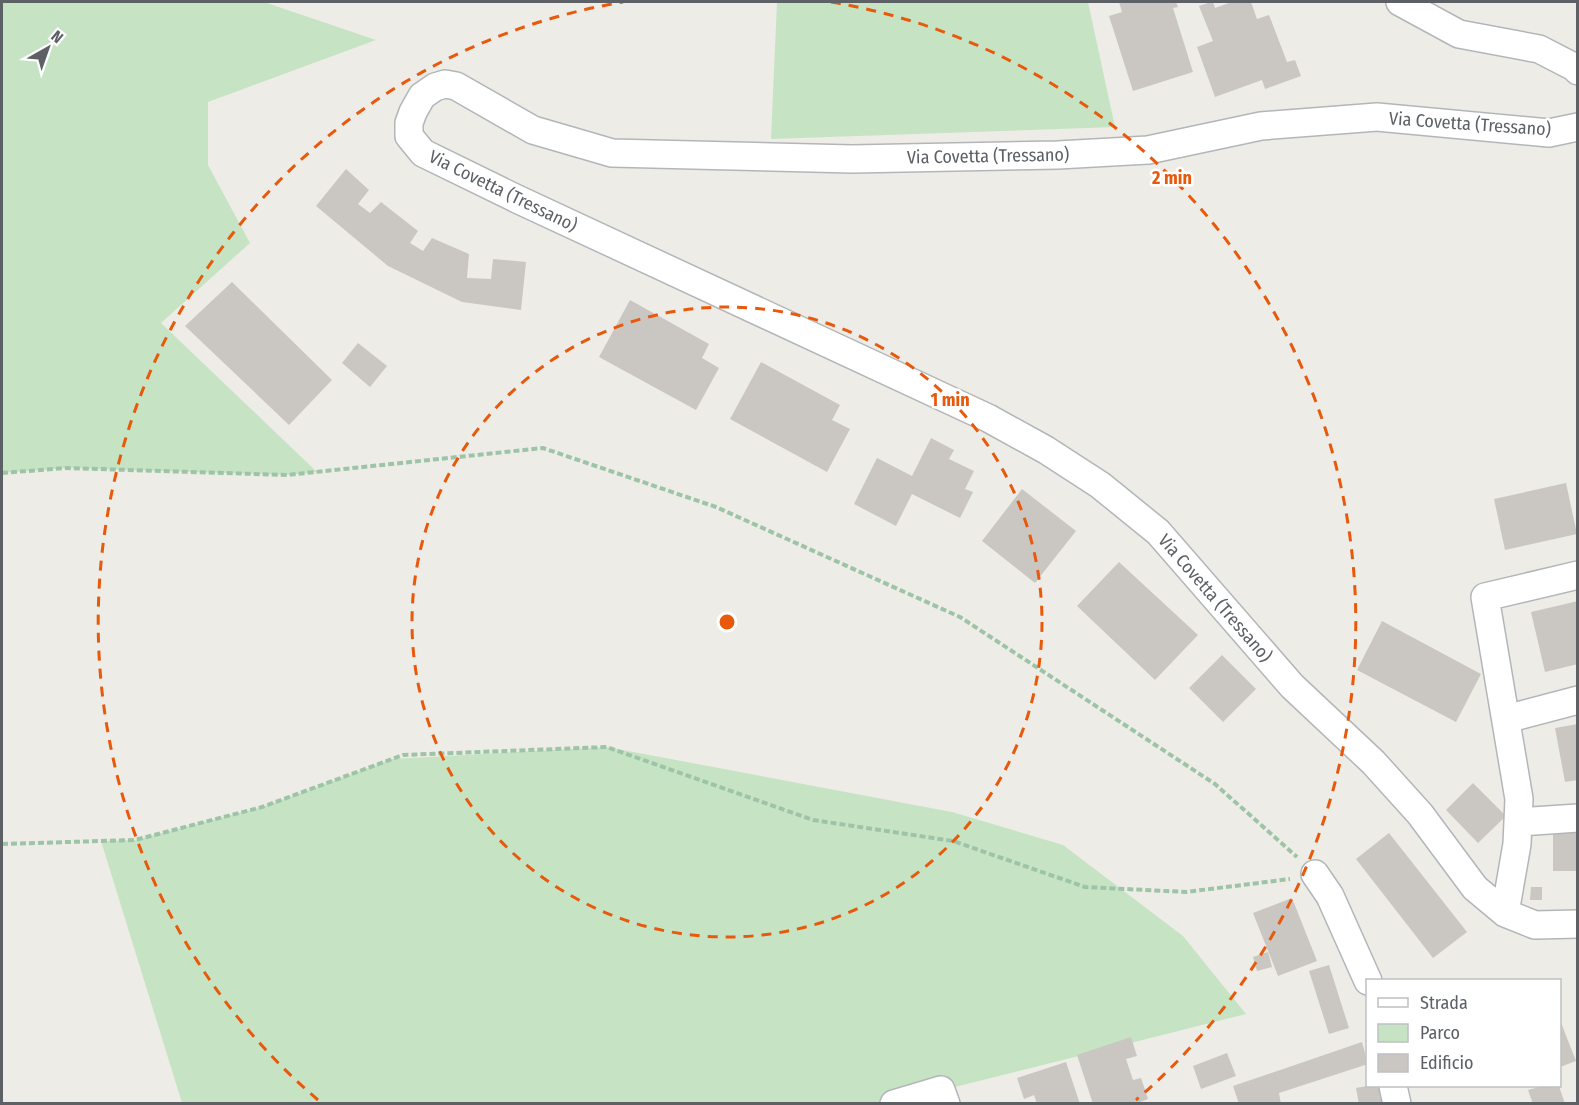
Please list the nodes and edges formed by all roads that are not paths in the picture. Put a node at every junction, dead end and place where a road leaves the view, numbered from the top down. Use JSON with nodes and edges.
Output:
{"nodes":[{"id":1,"x":1400,"y":2,"type":"edge"},
{"id":2,"x":1578,"y":71,"type":"edge"},
{"id":3,"x":1578,"y":127,"type":"edge"},
{"id":4,"x":1578,"y":575,"type":"edge"},
{"id":5,"x":1578,"y":700,"type":"edge"},
{"id":6,"x":1506,"y":719,"type":"junction"},
{"id":7,"x":1578,"y":818,"type":"edge"},
{"id":8,"x":1518,"y":822,"type":"junction"},
{"id":9,"x":1315,"y":874,"type":"road end"},
{"id":10,"x":1505,"y":913,"type":"junction"},
{"id":11,"x":1578,"y":924,"type":"edge"},
{"id":12,"x":1367,"y":979,"type":"edge"},
{"id":13,"x":1393,"y":1087,"type":"edge"},
{"id":14,"x":894,"y":1104,"type":"edge"},
{"id":15,"x":946,"y":1104,"type":"edge"},
{"id":16,"x":1397,"y":1104,"type":"edge"}],
"edges":[{"from":1,"to":2,"type":"street"},
{"from":3,"to":10,"type":"street","name":"Via Covetta (Tressano)"},
{"from":4,"to":6,"type":"street"},
{"from":5,"to":6,"type":"street"},
{"from":6,"to":8,"type":"street"},
{"from":7,"to":8,"type":"street"},
{"from":8,"to":10,"type":"street"},
{"from":9,"to":12,"type":"street"},
{"from":10,"to":11,"type":"street","name":"Via Covetta (Tressano)"},
{"from":13,"to":16,"type":"street"},
{"from":14,"to":15,"type":"street"}]}
